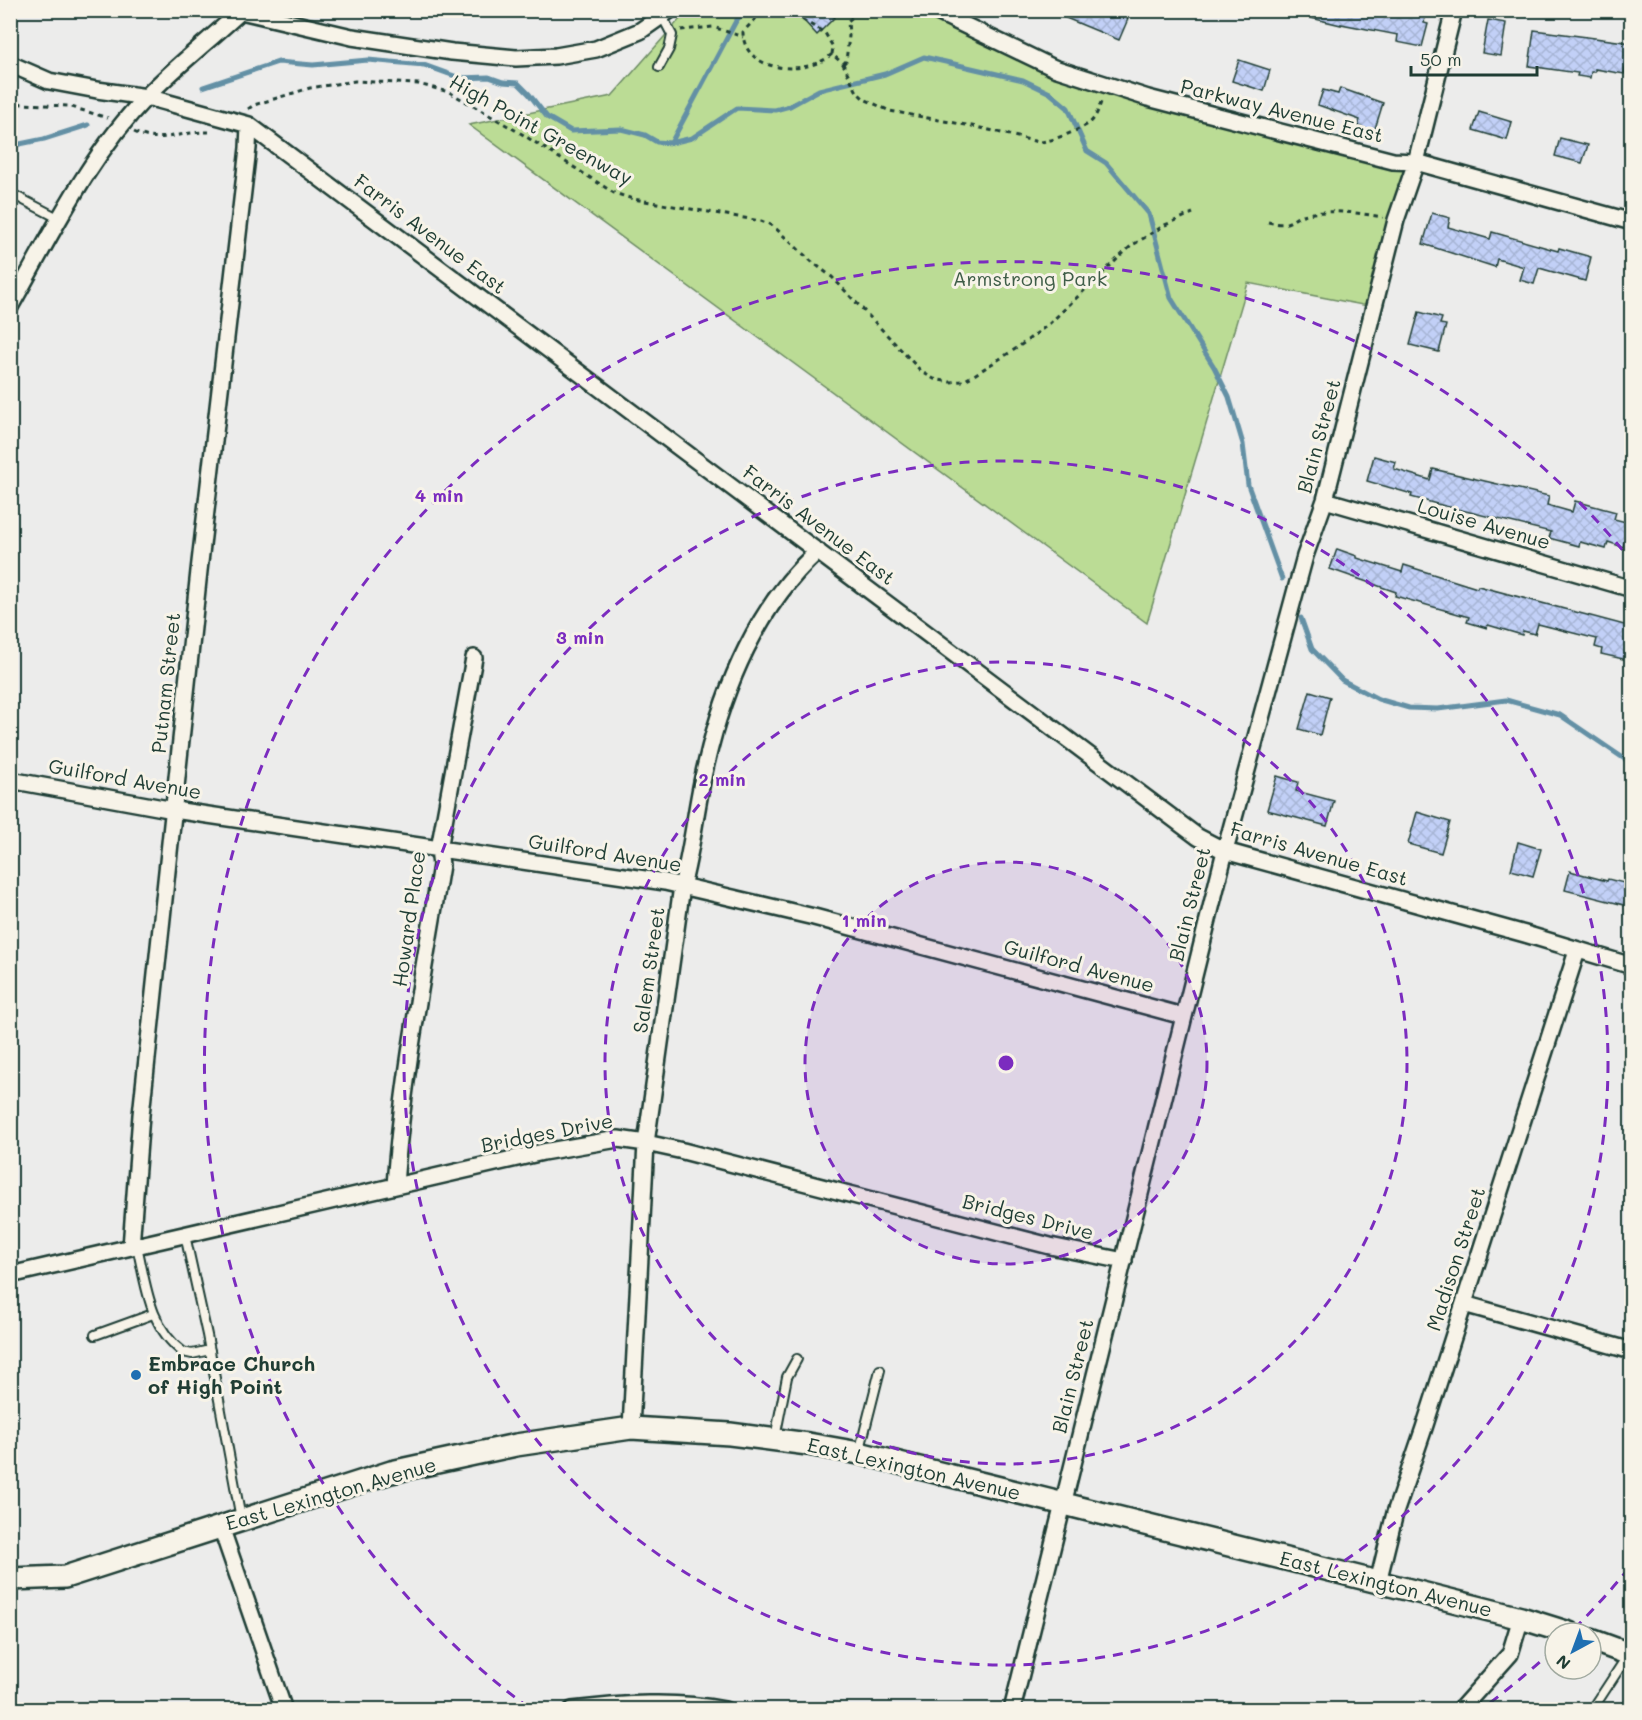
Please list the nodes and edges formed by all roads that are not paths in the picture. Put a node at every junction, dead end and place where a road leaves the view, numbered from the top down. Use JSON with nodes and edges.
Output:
{"nodes":[{"id":1,"x":933,"y":10,"type":"edge"},
{"id":2,"x":1454,"y":10,"type":"edge"},
{"id":3,"x":241,"y":11,"type":"edge"},
{"id":4,"x":666,"y":13,"type":"edge"},
{"id":5,"x":10,"y":64,"type":"edge"},
{"id":6,"x":659,"y":67,"type":"dead end"},
{"id":7,"x":147,"y":97,"type":"junction"},
{"id":8,"x":243,"y":122,"type":"junction"},
{"id":9,"x":1416,"y":162,"type":"junction"},
{"id":10,"x":10,"y":192,"type":"edge"},
{"id":11,"x":60,"y":219,"type":"junction"},
{"id":12,"x":1632,"y":222,"type":"edge"},
{"id":13,"x":10,"y":307,"type":"edge"},
{"id":14,"x":1324,"y":500,"type":"junction"},
{"id":15,"x":818,"y":551,"type":"junction"},
{"id":16,"x":1632,"y":588,"type":"edge"},
{"id":17,"x":474,"y":658,"type":"dead end"},
{"id":18,"x":10,"y":780,"type":"edge"},
{"id":19,"x":174,"y":810,"type":"junction"},
{"id":20,"x":439,"y":849,"type":"junction"},
{"id":21,"x":1225,"y":851,"type":"junction"},
{"id":22,"x":682,"y":886,"type":"junction"},
{"id":23,"x":1577,"y":951,"type":"junction"},
{"id":24,"x":1632,"y":966,"type":"edge"},
{"id":25,"x":1183,"y":1016,"type":"junction"},
{"id":26,"x":646,"y":1143,"type":"junction"},
{"id":27,"x":395,"y":1186,"type":"junction"},
{"id":28,"x":185,"y":1235,"type":"junction"},
{"id":29,"x":134,"y":1246,"type":"junction"},
{"id":30,"x":1124,"y":1261,"type":"junction"},
{"id":31,"x":10,"y":1275,"type":"edge"},
{"id":32,"x":1464,"y":1304,"type":"junction"},
{"id":33,"x":153,"y":1314,"type":"junction"},
{"id":34,"x":95,"y":1335,"type":"dead end"},
{"id":35,"x":210,"y":1350,"type":"junction"},
{"id":36,"x":1632,"y":1351,"type":"edge"},
{"id":37,"x":797,"y":1359,"type":"dead end"},
{"id":38,"x":880,"y":1370,"type":"dead end"},
{"id":39,"x":631,"y":1428,"type":"junction"},
{"id":40,"x":775,"y":1440,"type":"junction"},
{"id":41,"x":859,"y":1453,"type":"junction"},
{"id":42,"x":1063,"y":1504,"type":"junction"},
{"id":43,"x":241,"y":1520,"type":"junction"},
{"id":44,"x":221,"y":1527,"type":"junction"},
{"id":45,"x":10,"y":1579,"type":"edge"},
{"id":46,"x":1378,"y":1582,"type":"junction"},
{"id":47,"x":1521,"y":1618,"type":"junction"},
{"id":48,"x":1543,"y":1625,"type":"edge"},
{"id":49,"x":1603,"y":1644,"type":"edge"},
{"id":50,"x":1630,"y":1654,"type":"edge"},
{"id":51,"x":285,"y":1710,"type":"edge"},
{"id":52,"x":572,"y":1710,"type":"edge"},
{"id":53,"x":724,"y":1710,"type":"edge"},
{"id":54,"x":1012,"y":1710,"type":"edge"},
{"id":55,"x":1461,"y":1710,"type":"edge"},
{"id":56,"x":1592,"y":1710,"type":"edge"}],
"edges":[{"from":1,"to":9,"type":"street","name":"Parkway Avenue East"},
{"from":2,"to":9,"type":"street","name":"Blain Street"},
{"from":3,"to":4,"type":"street"},
{"from":3,"to":7,"type":"street"},
{"from":4,"to":6,"type":"lane"},
{"from":5,"to":7,"type":"street","name":"Farris Avenue East"},
{"from":7,"to":8,"type":"street","name":"Farris Avenue East"},
{"from":7,"to":11,"type":"street"},
{"from":8,"to":15,"type":"street","name":"Farris Avenue East"},
{"from":8,"to":19,"type":"street","name":"Putnam Street"},
{"from":9,"to":12,"type":"street","name":"Parkway Avenue East"},
{"from":9,"to":14,"type":"street","name":"Blain Street"},
{"from":10,"to":11,"type":"lane"},
{"from":11,"to":13,"type":"street"},
{"from":14,"to":16,"type":"street","name":"Louise Avenue"},
{"from":14,"to":21,"type":"street","name":"Blain Street"},
{"from":15,"to":21,"type":"street","name":"Farris Avenue East"},
{"from":15,"to":22,"type":"street","name":"Salem Street"},
{"from":17,"to":20,"type":"street","name":"Howard Place"},
{"from":18,"to":19,"type":"street","name":"Guilford Avenue"},
{"from":19,"to":20,"type":"street","name":"Guilford Avenue"},
{"from":19,"to":29,"type":"street","name":"Putnam Street"},
{"from":20,"to":22,"type":"street","name":"Guilford Avenue"},
{"from":20,"to":27,"type":"street","name":"Howard Place"},
{"from":21,"to":23,"type":"street","name":"Farris Avenue East"},
{"from":21,"to":25,"type":"street","name":"Blain Street"},
{"from":22,"to":25,"type":"street","name":"Guilford Avenue"},
{"from":22,"to":26,"type":"street","name":"Salem Street"},
{"from":23,"to":24,"type":"street","name":"Farris Avenue East"},
{"from":23,"to":32,"type":"street","name":"Madison Street"},
{"from":25,"to":30,"type":"street","name":"Blain Street"},
{"from":26,"to":27,"type":"street","name":"Bridges Drive"},
{"from":26,"to":30,"type":"street","name":"Bridges Drive"},
{"from":26,"to":39,"type":"street","name":"Salem Street"},
{"from":27,"to":28,"type":"street","name":"Bridges Drive"},
{"from":28,"to":29,"type":"street","name":"Bridges Drive"},
{"from":28,"to":35,"type":"lane"},
{"from":29,"to":31,"type":"street","name":"Bridges Drive"},
{"from":29,"to":33,"type":"lane"},
{"from":30,"to":42,"type":"street","name":"Blain Street"},
{"from":32,"to":36,"type":"street"},
{"from":32,"to":46,"type":"street","name":"Madison Street"},
{"from":33,"to":34,"type":"lane"},
{"from":33,"to":35,"type":"lane"},
{"from":35,"to":43,"type":"lane"},
{"from":37,"to":40,"type":"lane"},
{"from":38,"to":41,"type":"lane"},
{"from":39,"to":40,"type":"main road","name":"East Lexington Avenue"},
{"from":39,"to":43,"type":"main road","name":"East Lexington Avenue"},
{"from":40,"to":41,"type":"main road","name":"East Lexington Avenue"},
{"from":41,"to":42,"type":"main road","name":"East Lexington Avenue"},
{"from":42,"to":46,"type":"main road","name":"East Lexington Avenue"},
{"from":42,"to":54,"type":"street","name":"Blain Street"},
{"from":43,"to":44,"type":"main road","name":"East Lexington Avenue"},
{"from":44,"to":45,"type":"main road","name":"East Lexington Avenue"},
{"from":44,"to":51,"type":"street"},
{"from":46,"to":47,"type":"main road","name":"East Lexington Avenue"},
{"from":47,"to":48,"type":"main road","name":"East Lexington Avenue"},
{"from":47,"to":55,"type":"street"},
{"from":49,"to":50,"type":"main road"},
{"from":50,"to":56,"type":"lane"},
{"from":52,"to":53,"type":"street"}]}
